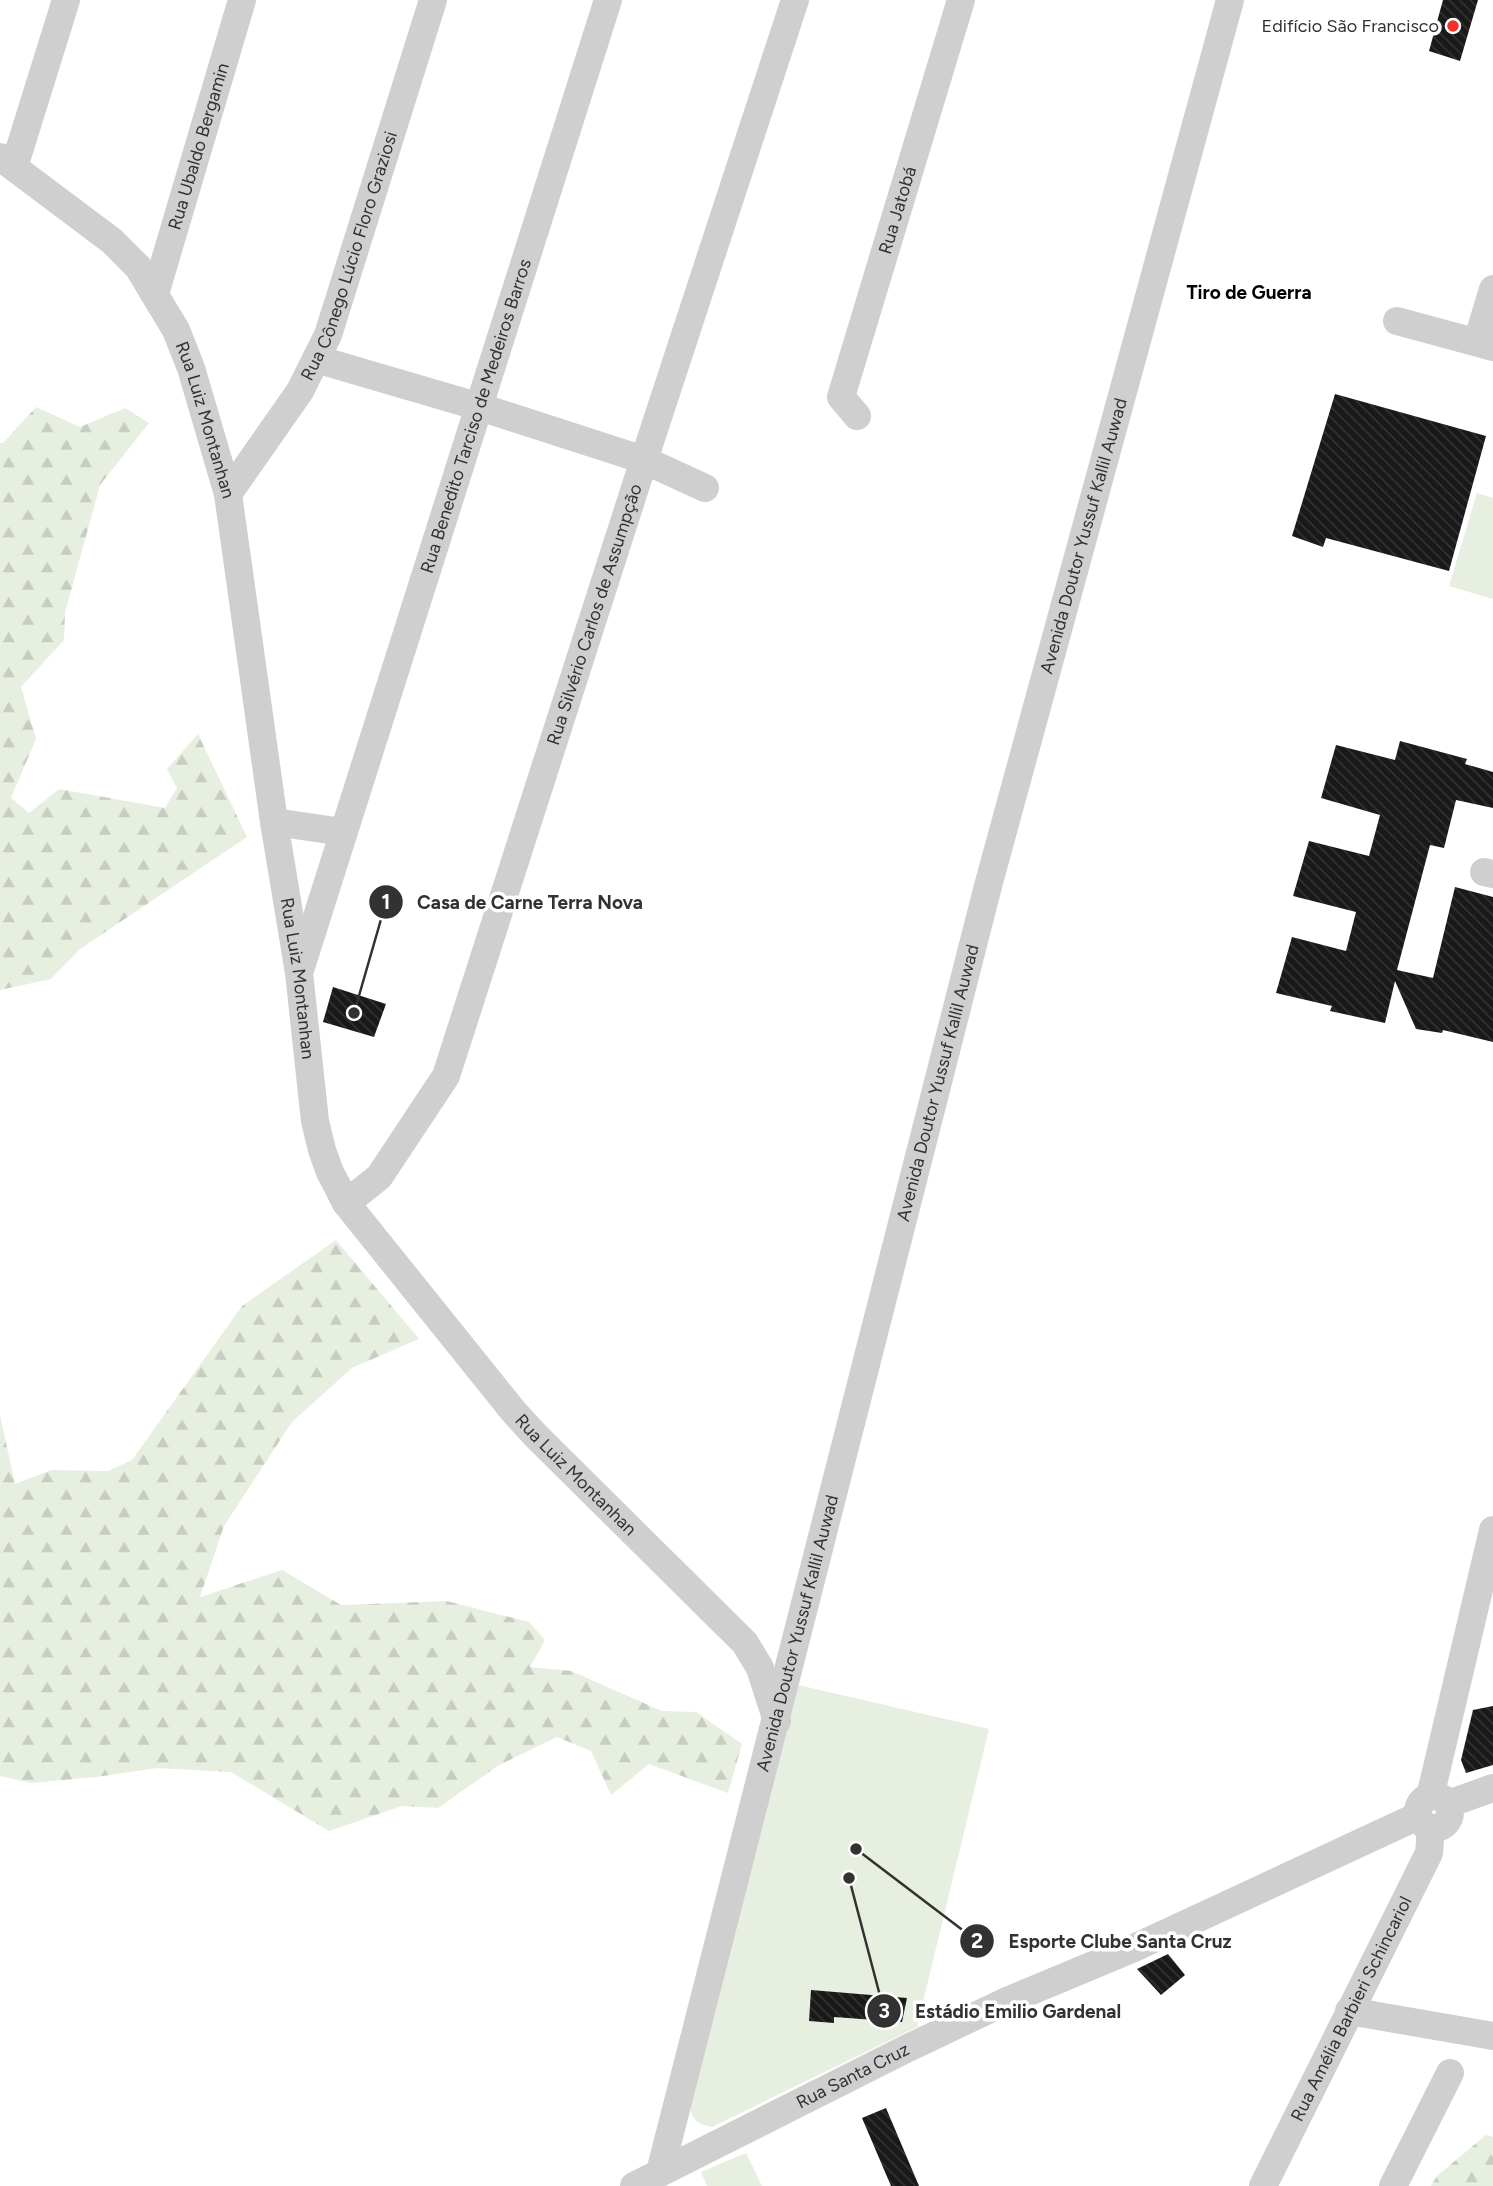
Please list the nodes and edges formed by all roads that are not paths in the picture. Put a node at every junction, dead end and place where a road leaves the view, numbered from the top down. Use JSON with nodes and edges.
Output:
{"nodes":[{"id":1,"x":66,"y":0,"type":"edge"},
{"id":2,"x":242,"y":0,"type":"edge"},
{"id":3,"x":433,"y":0,"type":"edge"},
{"id":4,"x":608,"y":0,"type":"edge"},
{"id":5,"x":796,"y":0,"type":"edge"},
{"id":6,"x":961,"y":0,"type":"edge"},
{"id":7,"x":1230,"y":0,"type":"edge"},
{"id":8,"x":7,"y":162,"type":"edge"},
{"id":9,"x":1493,"y":289,"type":"edge"},
{"id":10,"x":155,"y":294,"type":"junction"},
{"id":11,"x":1397,"y":321,"type":"dead end"},
{"id":12,"x":1485,"y":345,"type":"edge"},
{"id":13,"x":316,"y":359,"type":"junction"},
{"id":14,"x":480,"y":407,"type":"junction"},
{"id":15,"x":857,"y":416,"type":"dead end"},
{"id":16,"x":644,"y":460,"type":"junction"},
{"id":17,"x":705,"y":488,"type":"dead end"},
{"id":18,"x":228,"y":494,"type":"junction"},
{"id":19,"x":274,"y":822,"type":"junction"},
{"id":20,"x":344,"y":832,"type":"junction"},
{"id":21,"x":299,"y":973,"type":"junction"},
{"id":22,"x":346,"y":1203,"type":"junction"},
{"id":23,"x":1493,"y":1530,"type":"edge"},
{"id":24,"x":1482,"y":1624,"type":"edge"},
{"id":25,"x":777,"y":1721,"type":"junction"},
{"id":26,"x":1493,"y":1788,"type":"edge"},
{"id":27,"x":1432,"y":1811,"type":"junction"},
{"id":28,"x":1349,"y":2011,"type":"junction"},
{"id":29,"x":1493,"y":2036,"type":"edge"},
{"id":30,"x":1450,"y":2073,"type":"dead end"},
{"id":31,"x":660,"y":2172,"type":"junction"},
{"id":32,"x":634,"y":2186,"type":"edge"},
{"id":33,"x":1263,"y":2186,"type":"edge"},
{"id":34,"x":1393,"y":2186,"type":"edge"}],
"edges":[{"from":1,"to":8,"type":"street"},
{"from":2,"to":10,"type":"street","name":"Rua Ubaldo Bergamin"},
{"from":3,"to":13,"type":"street","name":"Rua Cônego Lúcio Floro Graziosi"},
{"from":4,"to":14,"type":"street","name":"Rua Benedito Tarciso de Medeiros Barros"},
{"from":5,"to":16,"type":"street","name":"Rua Silvério Carlos de Assumpção"},
{"from":6,"to":15,"type":"street","name":"Rua Jatobá"},
{"from":7,"to":25,"type":"street","name":"Avenida Doutor Yussuf Kallil Auwad"},
{"from":8,"to":10,"type":"street","name":"Rua Luiz Montanhan"},
{"from":9,"to":12,"type":"street"},
{"from":10,"to":18,"type":"street","name":"Rua Luiz Montanhan"},
{"from":11,"to":12,"type":"street"},
{"from":13,"to":14,"type":"street"},
{"from":13,"to":18,"type":"street","name":"Rua Cônego Lúcio Floro Graziosi"},
{"from":14,"to":16,"type":"street"},
{"from":14,"to":20,"type":"street","name":"Rua Benedito Tarciso de Medeiros Barros"},
{"from":16,"to":17,"type":"street"},
{"from":16,"to":22,"type":"street","name":"Rua Silvério Carlos de Assumpção"},
{"from":18,"to":19,"type":"street","name":"Rua Luiz Montanhan"},
{"from":19,"to":20,"type":"street"},
{"from":19,"to":21,"type":"street","name":"Rua Luiz Montanhan"},
{"from":20,"to":21,"type":"street","name":"Rua Benedito Tarciso de Medeiros Barros"},
{"from":21,"to":22,"type":"street","name":"Rua Luiz Montanhan"},
{"from":22,"to":25,"type":"street","name":"Rua Luiz Montanhan"},
{"from":23,"to":24,"type":"street","name":"Rua Amélia Barbieri Schincariol"},
{"from":24,"to":27,"type":"street","name":"Rua Amélia Barbieri Schincariol"},
{"from":25,"to":31,"type":"street","name":"Avenida Doutor Yussuf Kallil Auwad"},
{"from":26,"to":27,"type":"street","name":"Rua Santa Cruz"},
{"from":27,"to":28,"type":"street","name":"Rua Amélia Barbieri Schincariol"},
{"from":27,"to":31,"type":"street","name":"Rua Santa Cruz"},
{"from":28,"to":29,"type":"street"},
{"from":28,"to":33,"type":"street","name":"Rua Amélia Barbieri Schincariol"},
{"from":30,"to":34,"type":"street"},
{"from":31,"to":32,"type":"street","name":"Rua Santa Cruz"}]}
